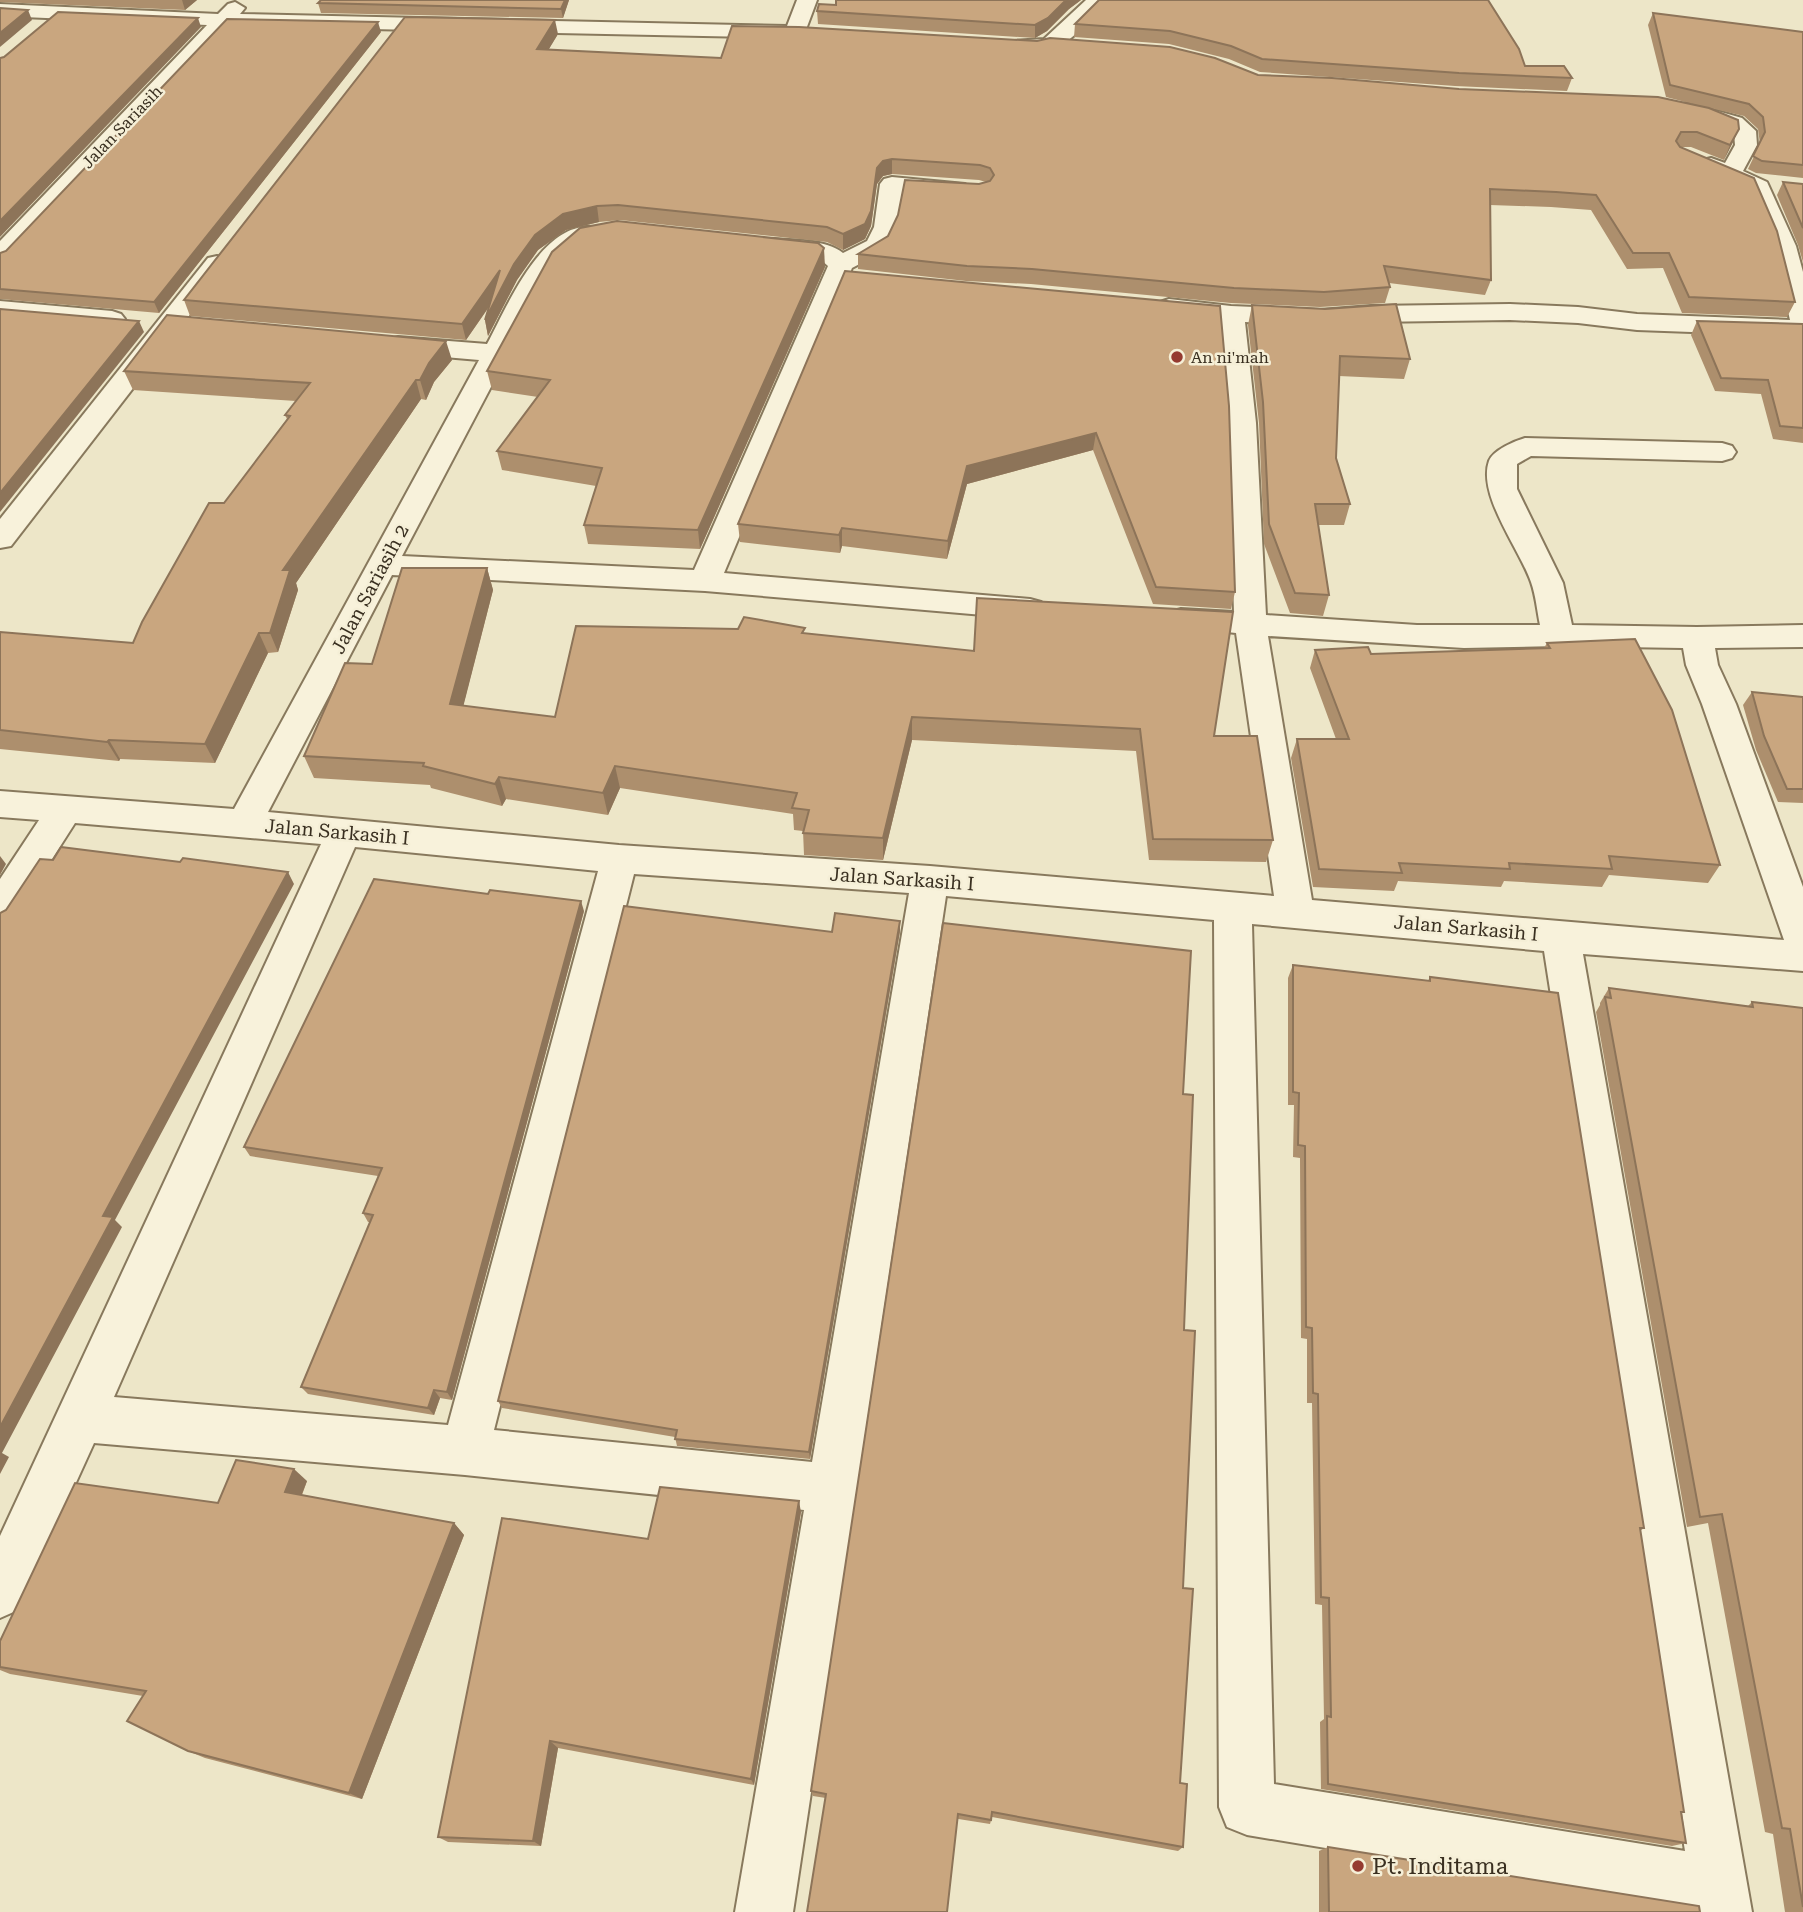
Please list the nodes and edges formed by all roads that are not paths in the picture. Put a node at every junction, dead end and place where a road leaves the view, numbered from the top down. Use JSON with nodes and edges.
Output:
{"nodes":[{"id":1,"x":243,"y":0,"type":"edge"},
{"id":2,"x":807,"y":0,"type":"edge"},
{"id":3,"x":1097,"y":0,"type":"edge"},
{"id":4,"x":0,"y":10,"type":"edge"},
{"id":5,"x":56,"y":13,"type":"junction"},
{"id":6,"x":224,"y":20,"type":"junction"},
{"id":7,"x":402,"y":22,"type":"junction"},
{"id":8,"x":37,"y":29,"type":"edge"},
{"id":9,"x":795,"y":32,"type":"junction"},
{"id":10,"x":819,"y":33,"type":"edge"},
{"id":11,"x":386,"y":44,"type":"edge"},
{"id":12,"x":983,"y":44,"type":"edge"},
{"id":13,"x":1051,"y":44,"type":"junction"},
{"id":14,"x":1079,"y":46,"type":"edge"},
{"id":15,"x":1664,"y":105,"type":"edge"},
{"id":16,"x":1695,"y":159,"type":"edge"},
{"id":17,"x":1731,"y":173,"type":"junction"},
{"id":18,"x":1754,"y":183,"type":"junction"},
{"id":19,"x":1781,"y":186,"type":"edge"},
{"id":20,"x":979,"y":190,"type":"edge"},
{"id":21,"x":607,"y":230,"type":"edge"},
{"id":22,"x":744,"y":243,"type":"edge"},
{"id":23,"x":228,"y":249,"type":"edge"},
{"id":24,"x":0,"y":255,"type":"edge"},
{"id":25,"x":838,"y":271,"type":"junction"},
{"id":26,"x":867,"y":280,"type":"edge"},
{"id":27,"x":1147,"y":304,"type":"edge"},
{"id":28,"x":0,"y":309,"type":"edge"},
{"id":29,"x":1231,"y":314,"type":"junction"},
{"id":30,"x":1803,"y":321,"type":"edge"},
{"id":31,"x":148,"y":323,"type":"junction"},
{"id":32,"x":197,"y":327,"type":"edge"},
{"id":33,"x":1803,"y":328,"type":"edge"},
{"id":34,"x":372,"y":343,"type":"edge"},
{"id":35,"x":494,"y":353,"type":"junction"},
{"id":36,"x":1722,"y":452,"type":"dead end"},
{"id":37,"x":0,"y":539,"type":"edge"},
{"id":38,"x":382,"y":565,"type":"junction"},
{"id":39,"x":705,"y":581,"type":"junction"},
{"id":40,"x":1059,"y":610,"type":"edge"},
{"id":41,"x":1154,"y":617,"type":"edge"},
{"id":42,"x":1250,"y":623,"type":"junction"},
{"id":43,"x":1558,"y":635,"type":"junction"},
{"id":44,"x":1803,"y":636,"type":"edge"},
{"id":45,"x":1697,"y":638,"type":"junction"},
{"id":46,"x":0,"y":804,"type":"edge"},
{"id":47,"x":65,"y":809,"type":"junction"},
{"id":48,"x":244,"y":823,"type":"junction"},
{"id":49,"x":344,"y":832,"type":"junction"},
{"id":50,"x":619,"y":859,"type":"junction"},
{"id":51,"x":930,"y":880,"type":"junction"},
{"id":52,"x":1233,"y":907,"type":"junction"},
{"id":53,"x":0,"y":910,"type":"edge"},
{"id":54,"x":1295,"y":913,"type":"junction"},
{"id":55,"x":1561,"y":937,"type":"junction"},
{"id":56,"x":1803,"y":939,"type":"edge"},
{"id":57,"x":1803,"y":956,"type":"edge"},
{"id":58,"x":81,"y":1418,"type":"junction"},
{"id":59,"x":466,"y":1451,"type":"junction"},
{"id":60,"x":831,"y":1488,"type":"junction"},
{"id":61,"x":0,"y":1592,"type":"edge"},
{"id":62,"x":1721,"y":1899,"type":"edge"},
{"id":63,"x":764,"y":1912,"type":"edge"}],
"edges":[{"from":1,"to":6,"type":"street","name":"Jalan Sariasih"},
{"from":2,"to":9,"type":"street"},
{"from":3,"to":13,"type":"street"},
{"from":4,"to":5,"type":"street"},
{"from":5,"to":6,"type":"street"},
{"from":5,"to":8,"type":"street"},
{"from":6,"to":7,"type":"street"},
{"from":6,"to":24,"type":"street","name":"Jalan Sariasih"},
{"from":7,"to":9,"type":"street"},
{"from":7,"to":11,"type":"street"},
{"from":9,"to":10,"type":"street"},
{"from":12,"to":13,"type":"street"},
{"from":13,"to":14,"type":"street"},
{"from":15,"to":17,"type":"street"},
{"from":16,"to":17,"type":"street"},
{"from":17,"to":18,"type":"street"},
{"from":18,"to":19,"type":"street"},
{"from":18,"to":30,"type":"street"},
{"from":20,"to":25,"type":"street"},
{"from":21,"to":35,"type":"street","name":"Jalan Sariasih 2"},
{"from":22,"to":25,"type":"street"},
{"from":23,"to":31,"type":"street"},
{"from":25,"to":26,"type":"street"},
{"from":25,"to":39,"type":"street"},
{"from":27,"to":29,"type":"street"},
{"from":28,"to":31,"type":"street"},
{"from":29,"to":33,"type":"street"},
{"from":29,"to":42,"type":"street"},
{"from":31,"to":32,"type":"street"},
{"from":31,"to":37,"type":"street"},
{"from":34,"to":35,"type":"street"},
{"from":35,"to":38,"type":"street","name":"Jalan Sariasih 2"},
{"from":36,"to":43,"type":"street"},
{"from":38,"to":39,"type":"street"},
{"from":38,"to":48,"type":"street","name":"Jalan Sariasih 2"},
{"from":39,"to":40,"type":"street"},
{"from":41,"to":42,"type":"street"},
{"from":42,"to":43,"type":"street"},
{"from":42,"to":54,"type":"street"},
{"from":43,"to":45,"type":"street"},
{"from":44,"to":45,"type":"street"},
{"from":45,"to":56,"type":"street"},
{"from":46,"to":47,"type":"street","name":"Jalan Sarkasih I"},
{"from":47,"to":48,"type":"street","name":"Jalan Sarkasih I"},
{"from":47,"to":53,"type":"street"},
{"from":48,"to":49,"type":"street","name":"Jalan Sarkasih I"},
{"from":49,"to":50,"type":"street","name":"Jalan Sarkasih I"},
{"from":49,"to":58,"type":"street"},
{"from":50,"to":51,"type":"street","name":"Jalan Sarkasih I"},
{"from":50,"to":59,"type":"street"},
{"from":51,"to":52,"type":"street","name":"Jalan Sarkasih I"},
{"from":51,"to":60,"type":"street"},
{"from":52,"to":54,"type":"street","name":"Jalan Sarkasih I"},
{"from":52,"to":62,"type":"street"},
{"from":54,"to":55,"type":"street","name":"Jalan Sarkasih I"},
{"from":55,"to":57,"type":"street","name":"Jalan Sarkasih I"},
{"from":55,"to":62,"type":"street"},
{"from":58,"to":59,"type":"street"},
{"from":58,"to":61,"type":"street"},
{"from":59,"to":60,"type":"street"},
{"from":60,"to":63,"type":"street"}]}
